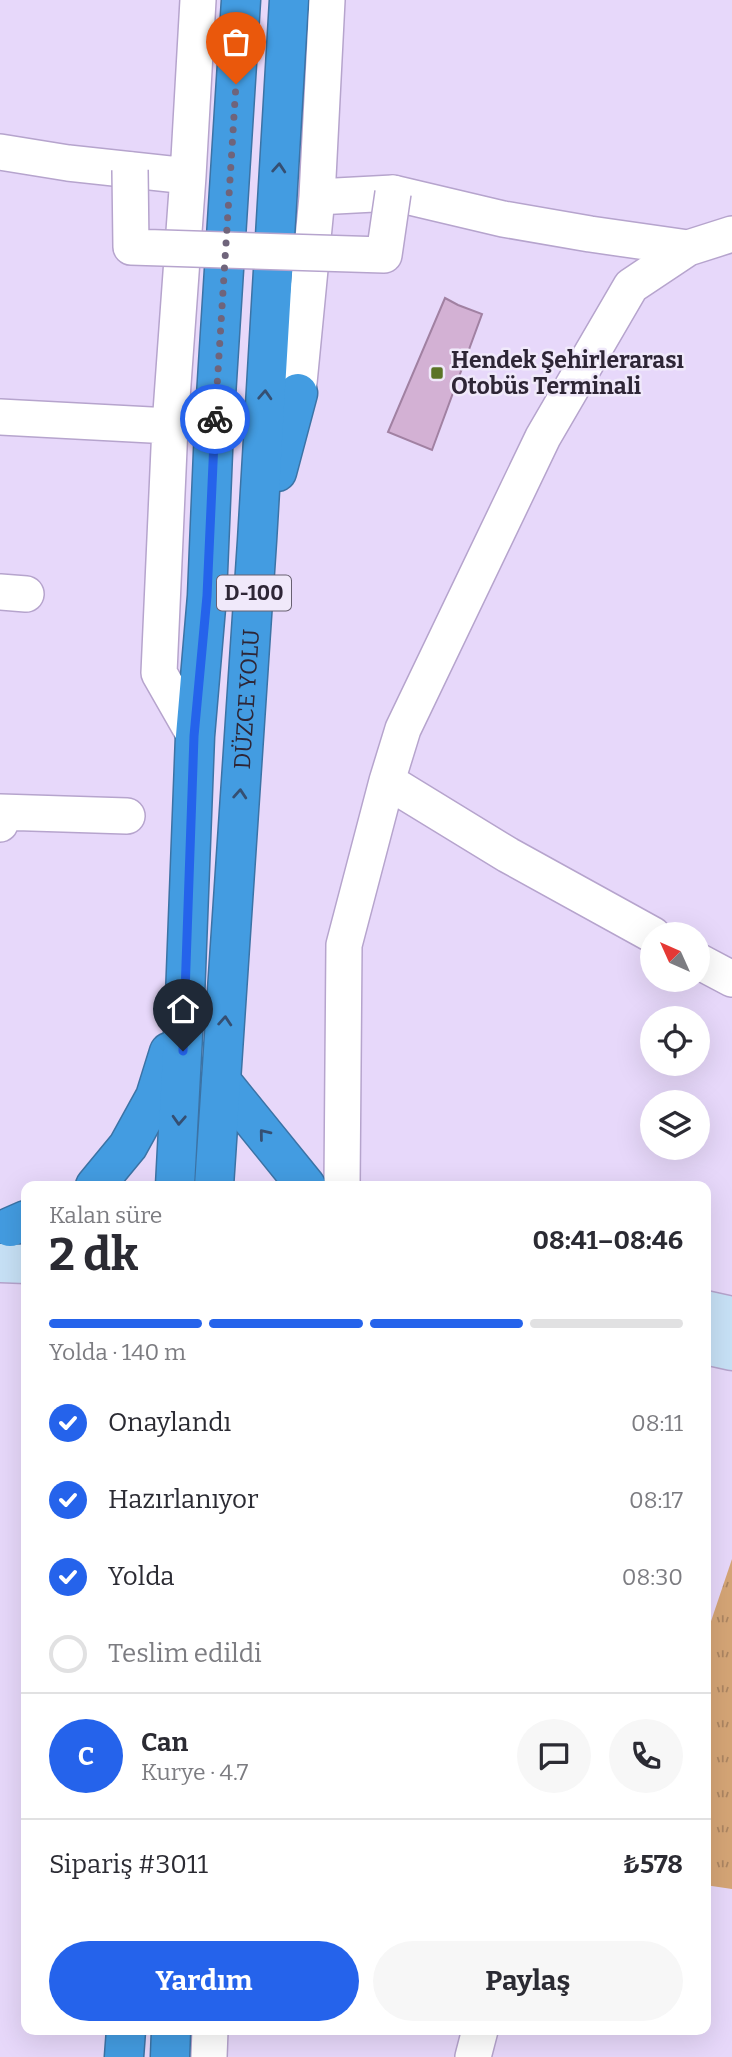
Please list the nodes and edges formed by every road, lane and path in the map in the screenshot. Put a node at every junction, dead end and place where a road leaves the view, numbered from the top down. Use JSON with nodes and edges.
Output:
{"nodes":[{"id":1,"x":198,"y":0,"type":"edge"},
{"id":2,"x":241,"y":0,"type":"edge"},
{"id":3,"x":289,"y":0,"type":"edge"},
{"id":4,"x":327,"y":0,"type":"edge"},
{"id":5,"x":0,"y":152,"type":"edge"},
{"id":6,"x":130,"y":170,"type":"junction"},
{"id":7,"x":188,"y":176,"type":"junction"},
{"id":8,"x":393,"y":193,"type":"junction"},
{"id":9,"x":317,"y":197,"type":"junction"},
{"id":10,"x":732,"y":234,"type":"edge"},
{"id":11,"x":688,"y":248,"type":"junction"},
{"id":12,"x":298,"y":393,"type":"joint"},
{"id":13,"x":0,"y":417,"type":"edge"},
{"id":14,"x":170,"y":426,"type":"junction"},
{"id":15,"x":257,"y":541,"type":"junction"},
{"id":16,"x":194,"y":736,"type":"junction"},
{"id":17,"x":387,"y":781,"type":"junction"},
{"id":18,"x":0,"y":811,"type":"edge"},
{"id":19,"x":127,"y":816,"type":"dead end"},
{"id":20,"x":0,"y":824,"type":"edge"},
{"id":21,"x":640,"y":928,"type":"edge"},
{"id":22,"x":185,"y":996,"type":"junction"},
{"id":23,"x":221,"y":1081,"type":"junction"},
{"id":24,"x":99,"y":1181,"type":"edge"},
{"id":25,"x":176,"y":1181,"type":"edge"},
{"id":26,"x":214,"y":1181,"type":"edge"},
{"id":27,"x":302,"y":1181,"type":"edge"},
{"id":28,"x":342,"y":1181,"type":"edge"},
{"id":29,"x":0,"y":1263,"type":"edge"},
{"id":30,"x":21,"y":1264,"type":"edge"},
{"id":31,"x":711,"y":1311,"type":"edge"},
{"id":32,"x":732,"y":1316,"type":"edge"},
{"id":33,"x":711,"y":1346,"type":"edge"},
{"id":34,"x":732,"y":1351,"type":"edge"},
{"id":35,"x":126,"y":2035,"type":"edge"},
{"id":36,"x":172,"y":2035,"type":"edge"},
{"id":37,"x":210,"y":2035,"type":"edge"},
{"id":38,"x":479,"y":2035,"type":"edge"},
{"id":39,"x":124,"y":2057,"type":"edge"},
{"id":40,"x":170,"y":2057,"type":"edge"},
{"id":41,"x":209,"y":2057,"type":"edge"},
{"id":42,"x":473,"y":2057,"type":"edge"}],
"edges":[{"from":1,"to":7,"type":"street"},
{"from":2,"to":16,"type":"highway","number":"D-100"},
{"from":15,"to":3,"type":"highway","name":"DÜZCE YOLU","number":"D-100","one_way":true},
{"from":4,"to":9,"type":"street"},
{"from":5,"to":6,"type":"street"},
{"from":6,"to":7,"type":"street"},
{"from":6,"to":8,"type":"street","bridge":true},
{"from":7,"to":14,"type":"street"},
{"from":8,"to":9,"type":"street"},
{"from":8,"to":11,"type":"street"},
{"from":9,"to":12,"type":"street"},
{"from":10,"to":11,"type":"street"},
{"from":11,"to":17,"type":"street"},
{"from":12,"to":15,"type":"highway"},
{"from":13,"to":14,"type":"street"},
{"from":14,"to":16,"type":"street"},
{"from":23,"to":15,"type":"highway","name":"DÜZCE YOLU","number":"D-100","one_way":true},
{"from":16,"to":22,"type":"highway","number":"D-100"},
{"from":17,"to":21,"type":"street"},
{"from":17,"to":28,"type":"street"},
{"from":18,"to":19,"type":"street"},
{"from":18,"to":20,"type":"street"},
{"from":22,"to":24,"type":"highway"},
{"from":22,"to":25,"type":"highway","number":"D-100","one_way":true},
{"from":23,"to":26,"type":"highway","name":"DÜZCE YOLU","number":"D-100"},
{"from":27,"to":23,"type":"highway","one_way":true},
{"from":29,"to":30,"type":"main road"},
{"from":31,"to":32,"type":"main road"},
{"from":33,"to":34,"type":"main road"},
{"from":35,"to":39,"type":"highway"},
{"from":36,"to":40,"type":"highway"},
{"from":37,"to":41,"type":"street"},
{"from":38,"to":42,"type":"street"}]}
